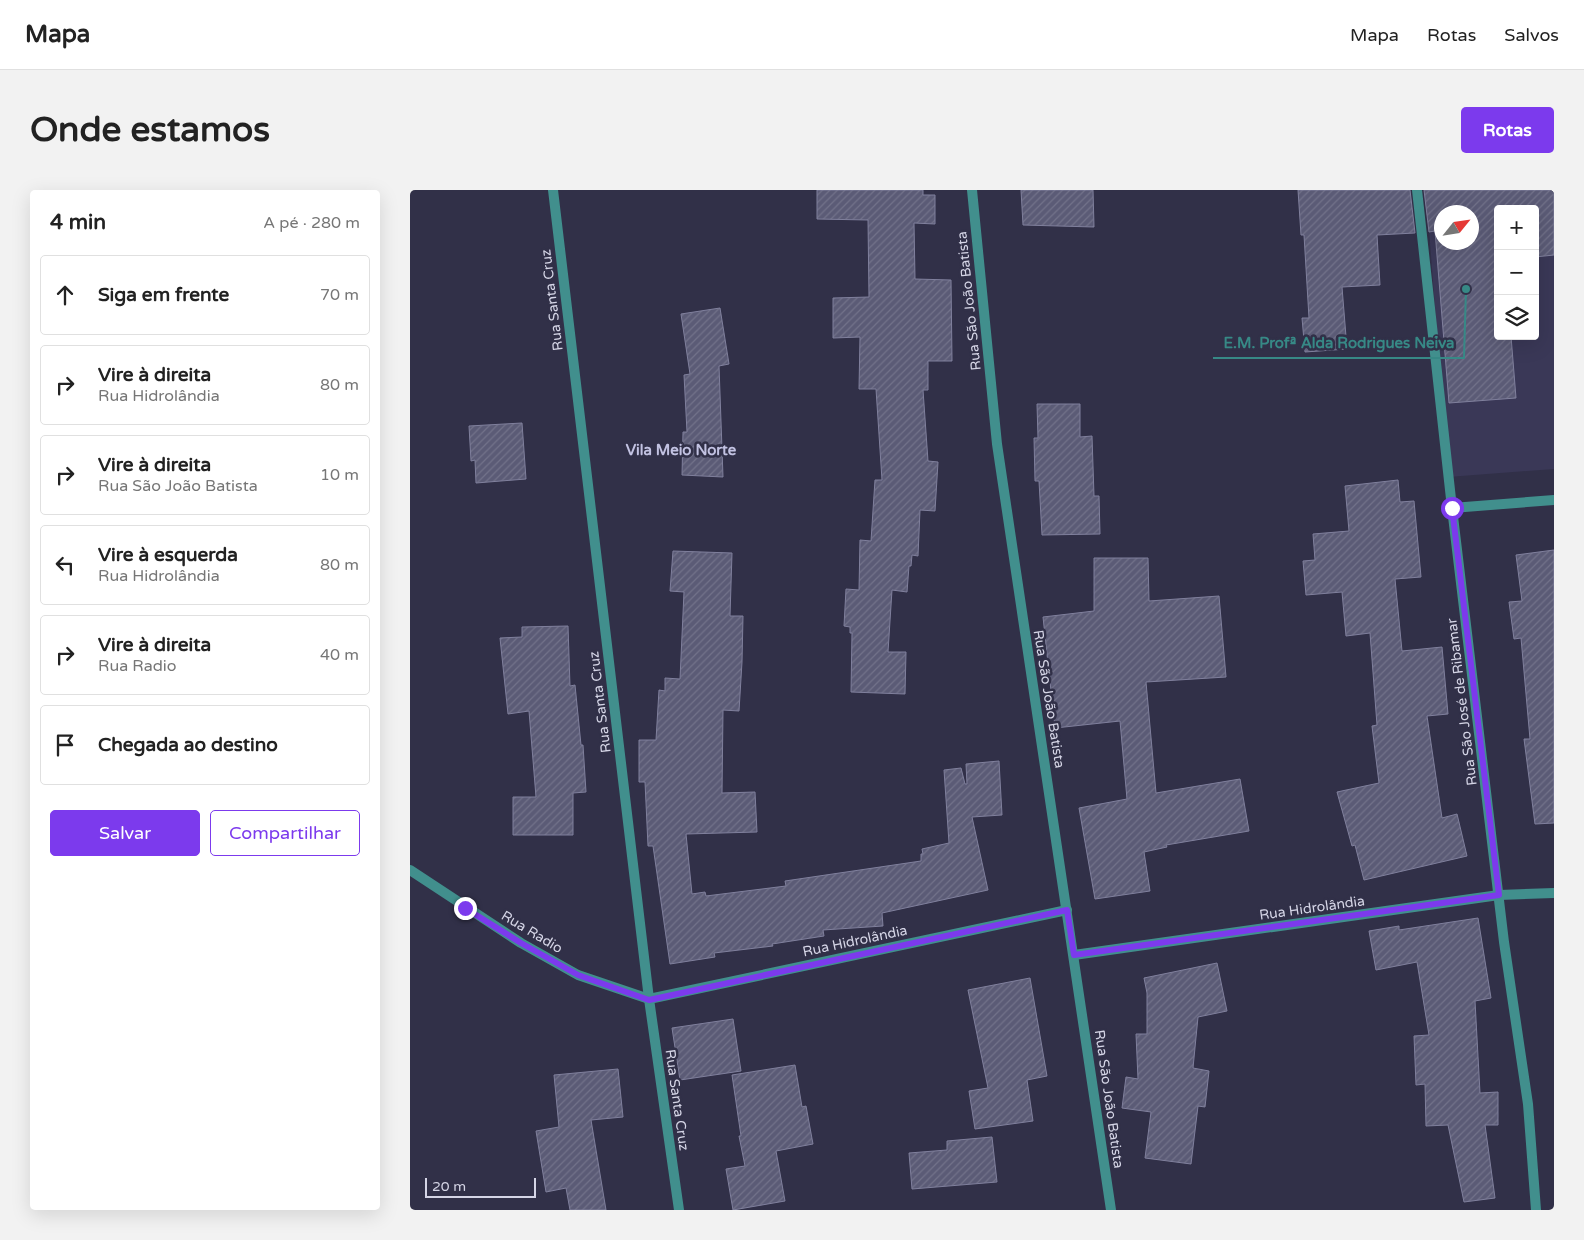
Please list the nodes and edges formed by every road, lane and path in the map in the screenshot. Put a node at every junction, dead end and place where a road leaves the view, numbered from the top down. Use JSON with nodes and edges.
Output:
{"nodes":[{"id":1,"x":553,"y":190,"type":"edge"},
{"id":2,"x":972,"y":190,"type":"edge"},
{"id":3,"x":1417,"y":190,"type":"edge"},
{"id":4,"x":1554,"y":500,"type":"edge"},
{"id":5,"x":1452,"y":508,"type":"junction"},
{"id":6,"x":410,"y":870,"type":"edge"},
{"id":7,"x":1554,"y":893,"type":"edge"},
{"id":8,"x":1499,"y":895,"type":"junction"},
{"id":9,"x":1067,"y":910,"type":"junction"},
{"id":10,"x":1074,"y":955,"type":"junction"},
{"id":11,"x":649,"y":1000,"type":"junction"},
{"id":12,"x":679,"y":1210,"type":"edge"},
{"id":13,"x":1111,"y":1210,"type":"edge"},
{"id":14,"x":1536,"y":1210,"type":"edge"}],
"edges":[{"from":1,"to":11,"type":"street","name":"Rua Santa Cruz"},
{"from":2,"to":9,"type":"street","name":"Rua São João Batista"},
{"from":3,"to":5,"type":"street","name":"Rua São José de Ribamar"},
{"from":4,"to":5,"type":"street"},
{"from":5,"to":8,"type":"street","name":"Rua São José de Ribamar"},
{"from":6,"to":11,"type":"street","name":"Rua Radio"},
{"from":7,"to":8,"type":"street","name":"Rua Hidrolândia"},
{"from":8,"to":10,"type":"street","name":"Rua Hidrolândia"},
{"from":8,"to":14,"type":"street","name":"Rua São José de Ribamar"},
{"from":9,"to":10,"type":"street","name":"Rua São João Batista"},
{"from":9,"to":11,"type":"street","name":"Rua Hidrolândia"},
{"from":10,"to":13,"type":"street","name":"Rua São João Batista"},
{"from":11,"to":12,"type":"street","name":"Rua Santa Cruz"}]}
